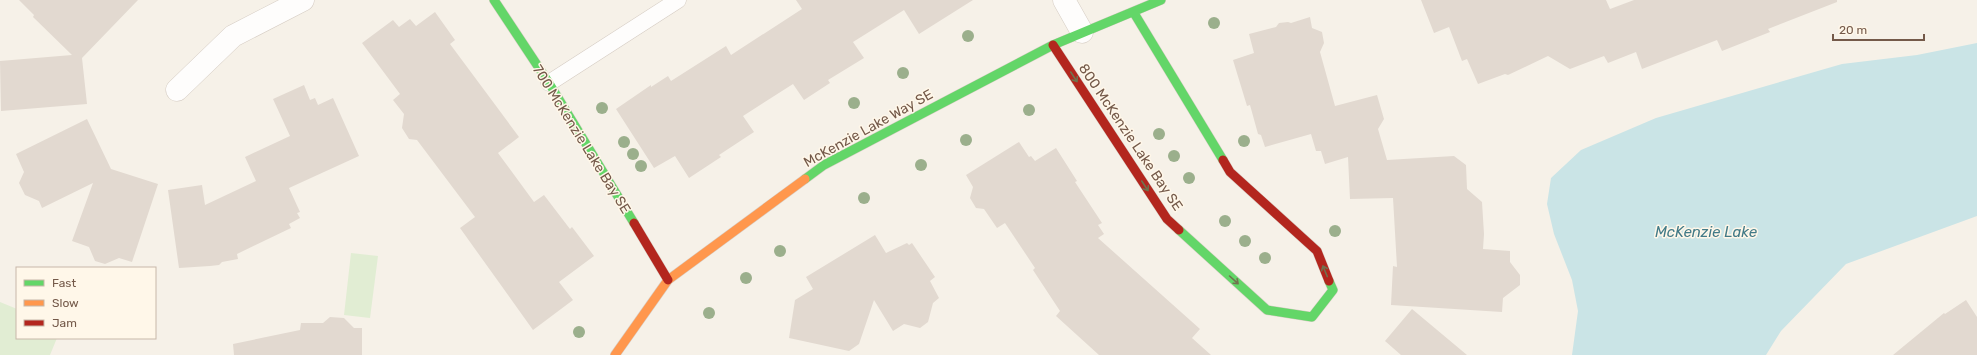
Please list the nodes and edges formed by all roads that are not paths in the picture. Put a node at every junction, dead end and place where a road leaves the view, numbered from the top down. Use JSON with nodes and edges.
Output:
{"nodes":[{"id":1,"x":303,"y":0,"type":"edge"},
{"id":2,"x":494,"y":0,"type":"edge"},
{"id":3,"x":678,"y":0,"type":"edge"},
{"id":4,"x":1064,"y":0,"type":"edge"},
{"id":5,"x":1160,"y":0,"type":"edge"},
{"id":6,"x":1134,"y":13,"type":"junction"},
{"id":7,"x":1082,"y":32,"type":"junction"},
{"id":8,"x":1053,"y":45,"type":"junction"},
{"id":9,"x":549,"y":83,"type":"junction"},
{"id":10,"x":177,"y":90,"type":"dead end"},
{"id":11,"x":668,"y":280,"type":"junction"},
{"id":12,"x":614,"y":355,"type":"edge"}],
"edges":[{"from":1,"to":10,"type":"street"},
{"from":2,"to":9,"type":"street","name":"700 McKenzie Lake Bay SE"},
{"from":3,"to":9,"type":"lane"},
{"from":4,"to":7,"type":"street"},
{"from":5,"to":6,"type":"street","name":"McKenzie Lake Way SE"},
{"from":6,"to":7,"type":"street","name":"McKenzie Lake Way SE"},
{"from":8,"to":6,"type":"street","name":"800 McKenzie Lake Bay SE","one_way":true},
{"from":7,"to":8,"type":"street","name":"McKenzie Lake Way SE"},
{"from":8,"to":11,"type":"street","name":"McKenzie Lake Way SE"},
{"from":9,"to":11,"type":"street","name":"700 McKenzie Lake Bay SE"},
{"from":11,"to":12,"type":"street","name":"McKenzie Lake Way SE"}]}
